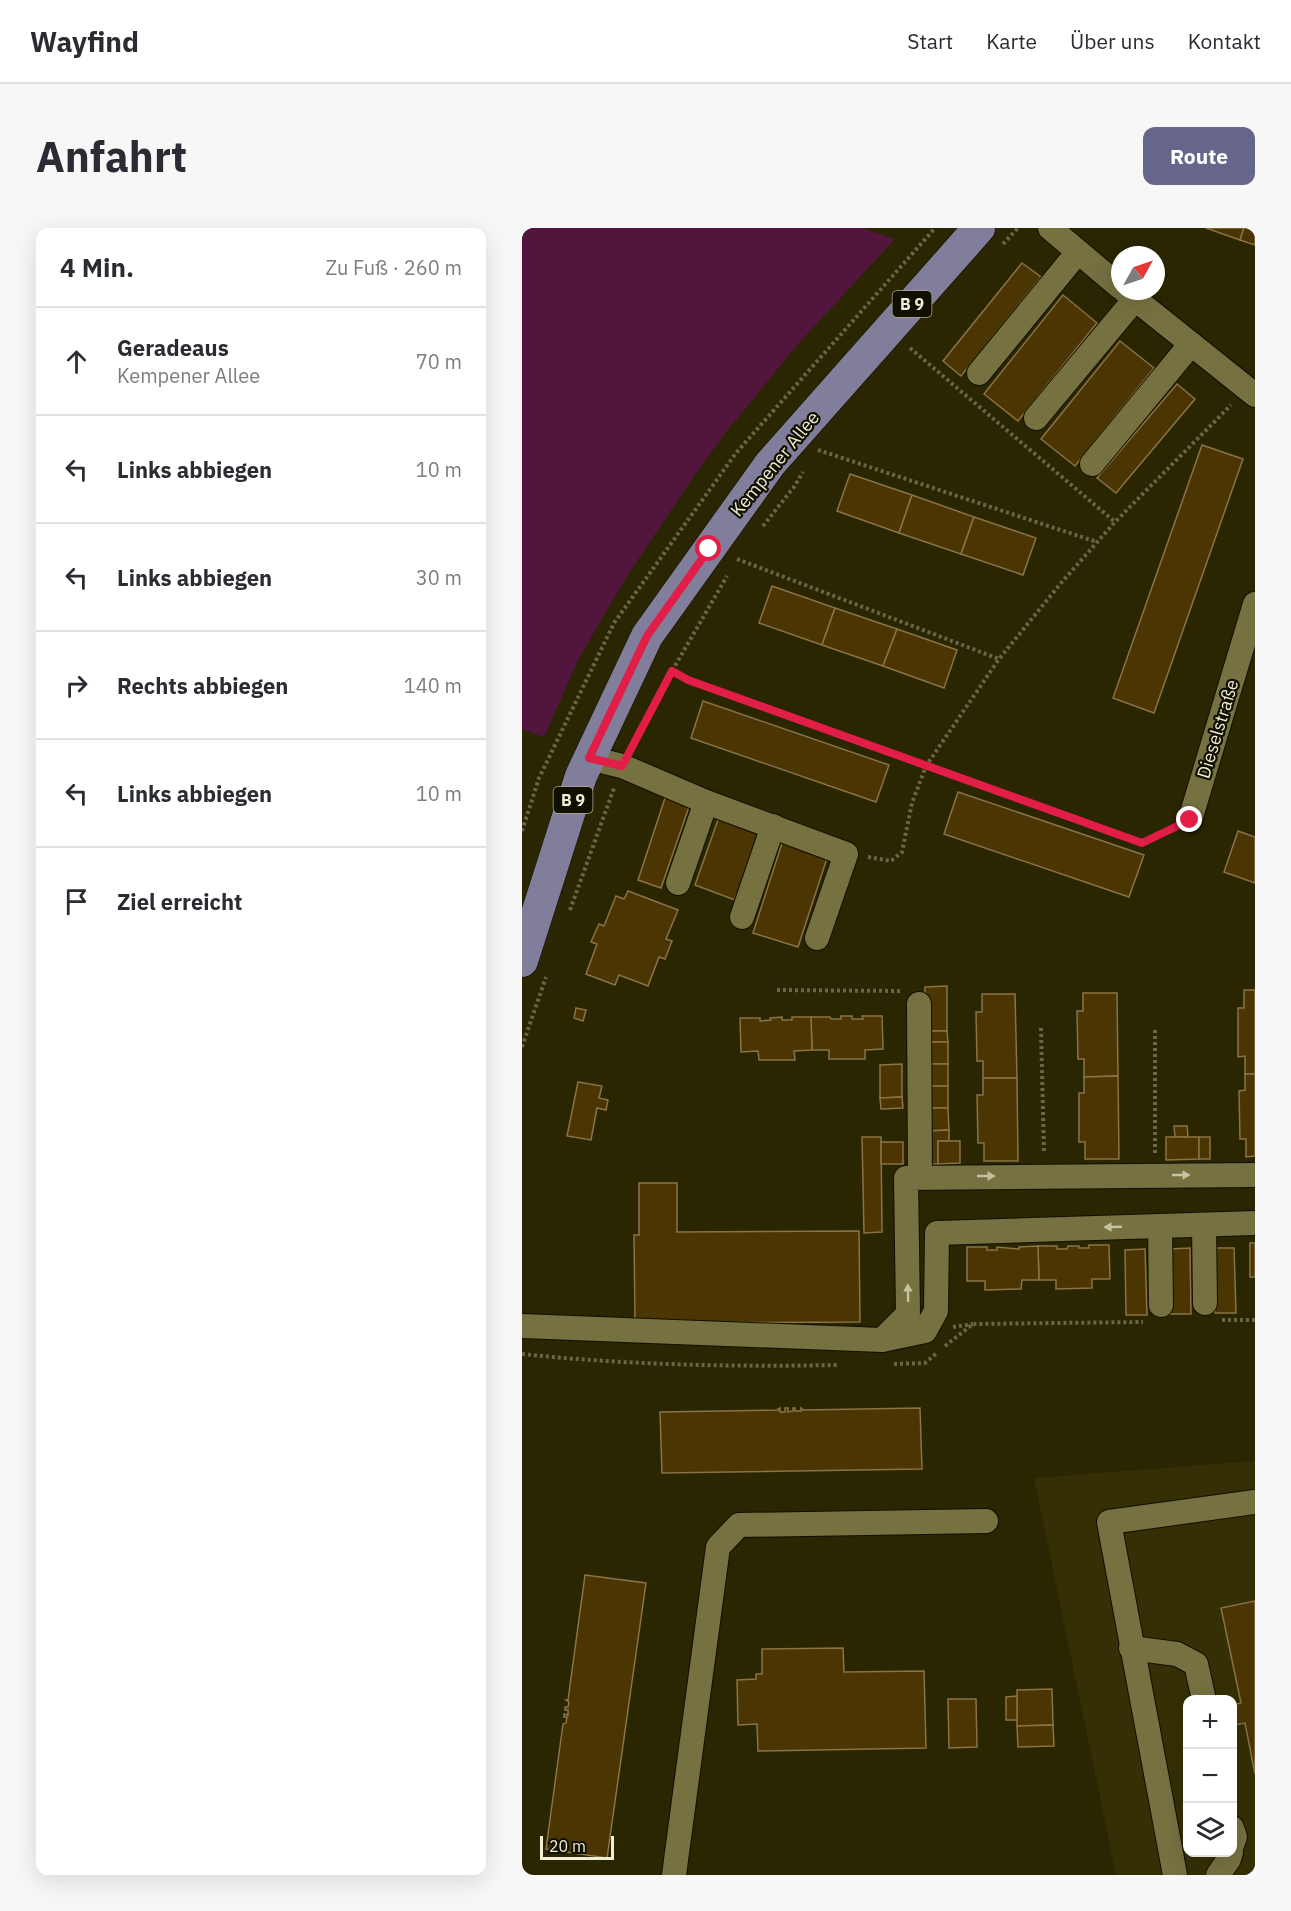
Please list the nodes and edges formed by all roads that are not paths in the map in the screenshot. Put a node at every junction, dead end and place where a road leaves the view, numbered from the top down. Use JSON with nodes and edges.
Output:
{"nodes":[{"id":1,"x":1050,"y":228,"type":"edge"},
{"id":2,"x":990,"y":237,"type":"edge"},
{"id":3,"x":1078,"y":252,"type":"junction"},
{"id":4,"x":1111,"y":279,"type":"edge"},
{"id":5,"x":1121,"y":300,"type":"edge"},
{"id":6,"x":1137,"y":300,"type":"edge"},
{"id":7,"x":1191,"y":344,"type":"junction"},
{"id":8,"x":979,"y":373,"type":"dead end"},
{"id":9,"x":1251,"y":392,"type":"edge"},
{"id":10,"x":1036,"y":418,"type":"dead end"},
{"id":11,"x":1092,"y":464,"type":"dead end"},
{"id":12,"x":1255,"y":604,"type":"edge"},
{"id":13,"x":589,"y":758,"type":"junction"},
{"id":14,"x":706,"y":802,"type":"junction"},
{"id":15,"x":1190,"y":820,"type":"road end"},
{"id":16,"x":773,"y":826,"type":"junction"},
{"id":17,"x":678,"y":883,"type":"dead end"},
{"id":18,"x":742,"y":917,"type":"dead end"},
{"id":19,"x":817,"y":938,"type":"dead end"},
{"id":20,"x":534,"y":968,"type":"edge"},
{"id":21,"x":919,"y":1004,"type":"road end"},
{"id":22,"x":1255,"y":1175,"type":"edge"},
{"id":23,"x":920,"y":1177,"type":"junction"},
{"id":24,"x":1255,"y":1223,"type":"edge"},
{"id":25,"x":1204,"y":1225,"type":"junction"},
{"id":26,"x":1160,"y":1226,"type":"junction"},
{"id":27,"x":1205,"y":1303,"type":"dead end"},
{"id":28,"x":1161,"y":1305,"type":"dead end"},
{"id":29,"x":522,"y":1326,"type":"edge"},
{"id":30,"x":882,"y":1340,"type":"junction"},
{"id":31,"x":1255,"y":1502,"type":"edge"},
{"id":32,"x":986,"y":1521,"type":"dead end"},
{"id":33,"x":1131,"y":1648,"type":"junction"},
{"id":34,"x":1203,"y":1695,"type":"edge"},
{"id":35,"x":1230,"y":1857,"type":"edge"},
{"id":36,"x":674,"y":1875,"type":"edge"},
{"id":37,"x":1175,"y":1875,"type":"edge"},
{"id":38,"x":1218,"y":1875,"type":"edge"}],
"edges":[{"from":1,"to":3,"type":"street"},
{"from":2,"to":13,"type":"main road","name":"Kempener Allee","number":"B 9"},
{"from":3,"to":4,"type":"street"},
{"from":3,"to":8,"type":"street"},
{"from":5,"to":10,"type":"street"},
{"from":6,"to":7,"type":"street"},
{"from":7,"to":9,"type":"street"},
{"from":7,"to":11,"type":"street"},
{"from":12,"to":15,"type":"street","name":"Dieselstraße"},
{"from":13,"to":14,"type":"street"},
{"from":13,"to":20,"type":"main road","name":"Kempener Allee","number":"B 9"},
{"from":14,"to":16,"type":"street"},
{"from":14,"to":17,"type":"street"},
{"from":16,"to":18,"type":"street"},
{"from":16,"to":19,"type":"street"},
{"from":21,"to":23,"type":"street"},
{"from":23,"to":22,"type":"street","one_way":true},
{"from":30,"to":23,"type":"street","one_way":true},
{"from":24,"to":25,"type":"street"},
{"from":25,"to":26,"type":"street"},
{"from":25,"to":27,"type":"street"},
{"from":26,"to":28,"type":"street"},
{"from":26,"to":30,"type":"street","one_way":true},
{"from":29,"to":30,"type":"street"},
{"from":31,"to":33,"type":"street"},
{"from":32,"to":36,"type":"street"},
{"from":33,"to":34,"type":"street"},
{"from":33,"to":37,"type":"street"},
{"from":35,"to":38,"type":"street"}]}
